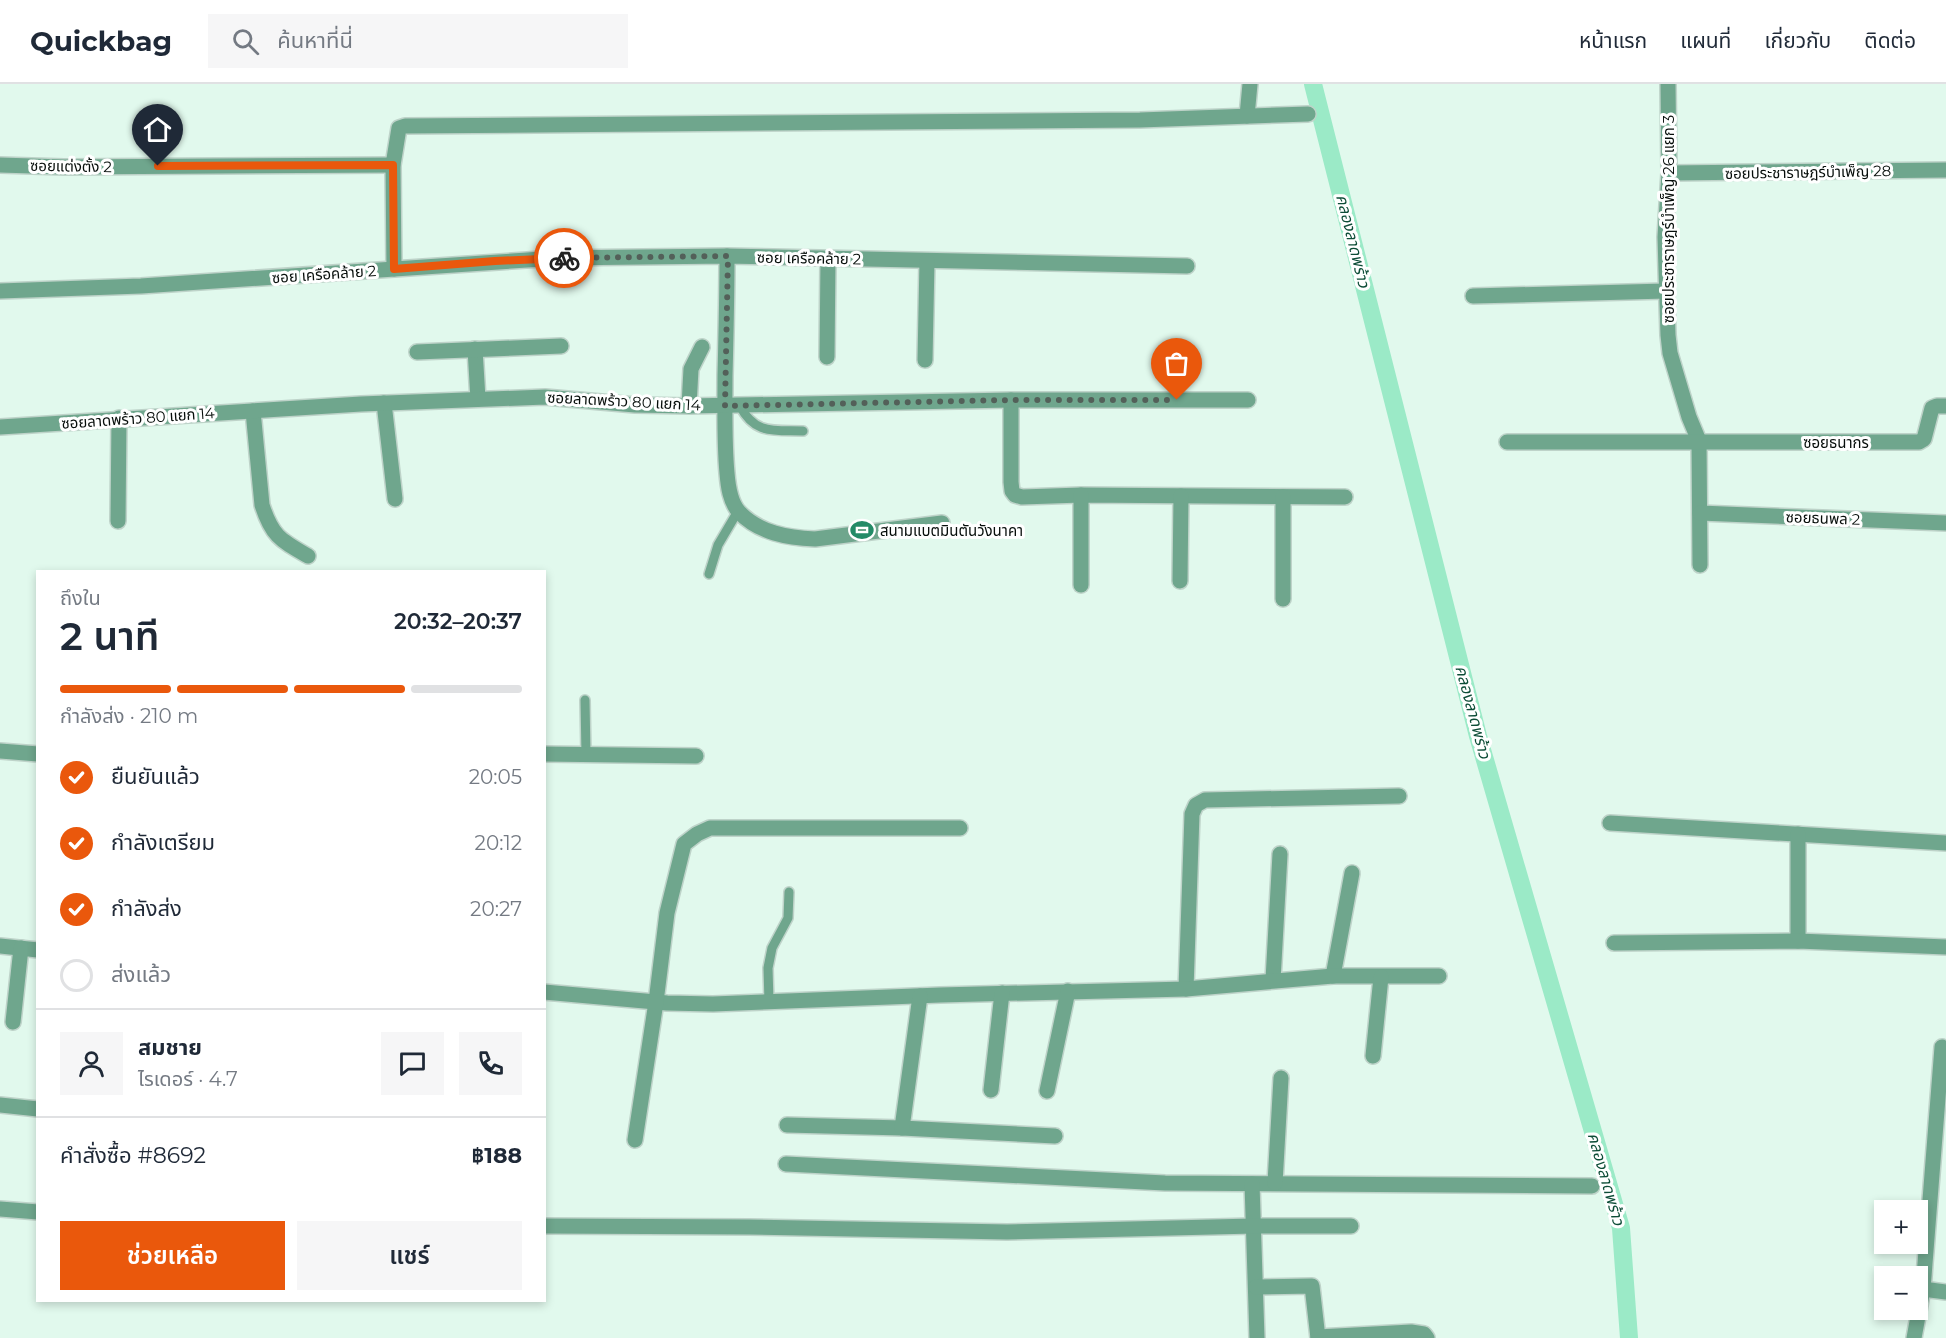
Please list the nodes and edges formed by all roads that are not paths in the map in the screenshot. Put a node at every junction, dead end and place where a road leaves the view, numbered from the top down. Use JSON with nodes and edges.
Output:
{"nodes":[{"id":1,"x":1250,"y":84,"type":"edge"},
{"id":2,"x":1668,"y":84,"type":"edge"},
{"id":3,"x":1308,"y":114,"type":"dead end"},
{"id":4,"x":1247,"y":116,"type":"junction"},
{"id":5,"x":0,"y":165,"type":"edge"},
{"id":6,"x":393,"y":165,"type":"junction"},
{"id":7,"x":1946,"y":170,"type":"edge"},
{"id":8,"x":1669,"y":173,"type":"junction"},
{"id":9,"x":728,"y":256,"type":"junction"},
{"id":10,"x":828,"y":259,"type":"junction"},
{"id":11,"x":927,"y":261,"type":"junction"},
{"id":12,"x":1187,"y":266,"type":"dead end"},
{"id":13,"x":394,"y":269,"type":"junction"},
{"id":14,"x":0,"y":291,"type":"edge"},
{"id":15,"x":1666,"y":291,"type":"junction"},
{"id":16,"x":1473,"y":296,"type":"dead end"},
{"id":17,"x":561,"y":346,"type":"dead end"},
{"id":18,"x":702,"y":347,"type":"dead end"},
{"id":19,"x":475,"y":349,"type":"junction"},
{"id":20,"x":417,"y":352,"type":"dead end"},
{"id":21,"x":827,"y":357,"type":"dead end"},
{"id":22,"x":925,"y":360,"type":"dead end"},
{"id":23,"x":478,"y":399,"type":"junction"},
{"id":24,"x":1011,"y":400,"type":"junction"},
{"id":25,"x":1248,"y":400,"type":"dead end"},
{"id":26,"x":384,"y":403,"type":"junction"},
{"id":27,"x":689,"y":406,"type":"junction"},
{"id":28,"x":733,"y":406,"type":"junction"},
{"id":29,"x":1946,"y":406,"type":"edge"},
{"id":30,"x":254,"y":411,"type":"junction"},
{"id":31,"x":119,"y":418,"type":"junction"},
{"id":32,"x":0,"y":427,"type":"edge"},
{"id":33,"x":803,"y":431,"type":"dead end"},
{"id":34,"x":1699,"y":441,"type":"junction"},
{"id":35,"x":1506,"y":442,"type":"dead end"},
{"id":36,"x":1081,"y":495,"type":"junction"},
{"id":37,"x":1181,"y":496,"type":"junction"},
{"id":38,"x":1283,"y":497,"type":"junction"},
{"id":39,"x":1345,"y":497,"type":"dead end"},
{"id":40,"x":395,"y":500,"type":"dead end"},
{"id":41,"x":738,"y":511,"type":"junction"},
{"id":42,"x":1700,"y":513,"type":"junction"},
{"id":43,"x":118,"y":521,"type":"dead end"},
{"id":44,"x":942,"y":522,"type":"dead end"},
{"id":45,"x":1946,"y":523,"type":"edge"},
{"id":46,"x":308,"y":556,"type":"dead end"},
{"id":47,"x":1700,"y":565,"type":"dead end"},
{"id":48,"x":709,"y":574,"type":"dead end"},
{"id":49,"x":1180,"y":581,"type":"dead end"},
{"id":50,"x":1081,"y":585,"type":"dead end"},
{"id":51,"x":1282,"y":599,"type":"dead end"},
{"id":52,"x":585,"y":700,"type":"dead end"},
{"id":53,"x":0,"y":751,"type":"edge"},
{"id":54,"x":36,"y":754,"type":"edge"},
{"id":55,"x":546,"y":754,"type":"edge"},
{"id":56,"x":586,"y":755,"type":"junction"},
{"id":57,"x":696,"y":756,"type":"dead end"},
{"id":58,"x":1399,"y":796,"type":"dead end"},
{"id":59,"x":1610,"y":823,"type":"dead end"},
{"id":60,"x":960,"y":828,"type":"dead end"},
{"id":61,"x":1798,"y":834,"type":"junction"},
{"id":62,"x":1946,"y":843,"type":"edge"},
{"id":63,"x":1280,"y":854,"type":"dead end"},
{"id":64,"x":1352,"y":873,"type":"dead end"},
{"id":65,"x":789,"y":892,"type":"dead end"},
{"id":66,"x":1798,"y":941,"type":"junction"},
{"id":67,"x":1614,"y":943,"type":"dead end"},
{"id":68,"x":0,"y":946,"type":"edge"},
{"id":69,"x":1946,"y":947,"type":"edge"},
{"id":70,"x":21,"y":948,"type":"junction"},
{"id":71,"x":36,"y":950,"type":"edge"},
{"id":72,"x":1333,"y":976,"type":"junction"},
{"id":73,"x":1439,"y":976,"type":"dead end"},
{"id":74,"x":1381,"y":977,"type":"junction"},
{"id":75,"x":1273,"y":980,"type":"junction"},
{"id":76,"x":1186,"y":988,"type":"junction"},
{"id":77,"x":1068,"y":991,"type":"junction"},
{"id":78,"x":546,"y":992,"type":"edge"},
{"id":79,"x":1002,"y":993,"type":"junction"},
{"id":80,"x":920,"y":996,"type":"junction"},
{"id":81,"x":656,"y":1002,"type":"junction"},
{"id":82,"x":769,"y":1002,"type":"junction"},
{"id":83,"x":13,"y":1022,"type":"dead end"},
{"id":84,"x":1942,"y":1047,"type":"dead end"},
{"id":85,"x":1373,"y":1056,"type":"dead end"},
{"id":86,"x":1281,"y":1078,"type":"dead end"},
{"id":87,"x":1943,"y":1087,"type":"edge"},
{"id":88,"x":991,"y":1090,"type":"dead end"},
{"id":89,"x":1047,"y":1091,"type":"dead end"},
{"id":90,"x":0,"y":1105,"type":"edge"},
{"id":91,"x":36,"y":1109,"type":"edge"},
{"id":92,"x":787,"y":1125,"type":"dead end"},
{"id":93,"x":902,"y":1128,"type":"junction"},
{"id":94,"x":1055,"y":1136,"type":"dead end"},
{"id":95,"x":635,"y":1140,"type":"dead end"},
{"id":96,"x":786,"y":1164,"type":"dead end"},
{"id":97,"x":1275,"y":1183,"type":"junction"},
{"id":98,"x":1252,"y":1184,"type":"junction"},
{"id":99,"x":1592,"y":1186,"type":"dead end"},
{"id":100,"x":0,"y":1209,"type":"edge"},
{"id":101,"x":36,"y":1212,"type":"edge"},
{"id":102,"x":546,"y":1226,"type":"edge"},
{"id":103,"x":1254,"y":1226,"type":"junction"},
{"id":104,"x":1351,"y":1226,"type":"dead end"},
{"id":105,"x":1925,"y":1266,"type":"edge"},
{"id":106,"x":1256,"y":1287,"type":"junction"},
{"id":107,"x":1928,"y":1290,"type":"edge"},
{"id":108,"x":1946,"y":1292,"type":"edge"},
{"id":109,"x":1917,"y":1320,"type":"edge"},
{"id":110,"x":1318,"y":1337,"type":"edge"},
{"id":111,"x":1257,"y":1338,"type":"edge"},
{"id":112,"x":1427,"y":1338,"type":"edge"},
{"id":113,"x":1914,"y":1338,"type":"edge"}],
"edges":[{"from":1,"to":4,"type":"street"},
{"from":2,"to":8,"type":"street","name":"ซอยประชาราษฎร์บำเพ็ญ 26 แยก 3"},
{"from":3,"to":4,"type":"street"},
{"from":4,"to":6,"type":"street"},
{"from":5,"to":6,"type":"street","name":"ซอยแต่งตั้ง 2"},
{"from":6,"to":13,"type":"street"},
{"from":7,"to":8,"type":"street","name":"ซอยประชาราษฎร์บำเพ็ญ 28"},
{"from":8,"to":15,"type":"street","name":"ซอยประชาราษฎร์บำเพ็ญ 26 แยก 3"},
{"from":9,"to":10,"type":"street","name":"ซอย เครือคล้าย 2"},
{"from":9,"to":13,"type":"street","name":"ซอย เครือคล้าย 2"},
{"from":9,"to":28,"type":"street"},
{"from":10,"to":11,"type":"street","name":"ซอย เครือคล้าย 2"},
{"from":10,"to":21,"type":"street"},
{"from":11,"to":12,"type":"street","name":"ซอย เครือคล้าย 2"},
{"from":11,"to":22,"type":"street"},
{"from":13,"to":14,"type":"street","name":"ซอย เครือคล้าย 2"},
{"from":15,"to":16,"type":"street"},
{"from":15,"to":34,"type":"street","name":"ซอยประชาราษฎร์บำเพ็ญ 26 แยก 3"},
{"from":17,"to":19,"type":"street"},
{"from":18,"to":27,"type":"street"},
{"from":19,"to":20,"type":"street"},
{"from":19,"to":23,"type":"street"},
{"from":23,"to":26,"type":"street","name":"ซอยลาดพร้าว 80 แยก 14"},
{"from":23,"to":27,"type":"street","name":"ซอยลาดพร้าว 80 แยก 14"},
{"from":24,"to":25,"type":"street","name":"ซอยลาดพร้าว 80 แยก 14"},
{"from":24,"to":28,"type":"street","name":"ซอยลาดพร้าว 80 แยก 14"},
{"from":24,"to":36,"type":"street"},
{"from":26,"to":30,"type":"street","name":"ซอยลาดพร้าว 80 แยก 14"},
{"from":26,"to":40,"type":"street"},
{"from":27,"to":28,"type":"street","name":"ซอยลาดพร้าว 80 แยก 14"},
{"from":28,"to":33,"type":"lane"},
{"from":28,"to":41,"type":"street"},
{"from":29,"to":34,"type":"street","name":"ซอยธนากร"},
{"from":30,"to":31,"type":"street","name":"ซอยลาดพร้าว 80 แยก 14"},
{"from":30,"to":46,"type":"street"},
{"from":31,"to":32,"type":"street","name":"ซอยลาดพร้าว 80 แยก 14"},
{"from":31,"to":43,"type":"street"},
{"from":34,"to":35,"type":"street"},
{"from":34,"to":42,"type":"street","name":"ซอยประชาราษฎร์บำเพ็ญ 26 แยก 3"},
{"from":36,"to":37,"type":"street"},
{"from":36,"to":50,"type":"street"},
{"from":37,"to":38,"type":"street"},
{"from":37,"to":49,"type":"street"},
{"from":38,"to":39,"type":"street"},
{"from":38,"to":51,"type":"street"},
{"from":41,"to":44,"type":"street"},
{"from":41,"to":48,"type":"lane"},
{"from":42,"to":45,"type":"street","name":"ซอยธนพล 2"},
{"from":42,"to":47,"type":"street","name":"ซอยประชาราษฎร์บำเพ็ญ 26 แยก 3"},
{"from":52,"to":56,"type":"lane"},
{"from":53,"to":54,"type":"street"},
{"from":55,"to":56,"type":"street"},
{"from":56,"to":57,"type":"street"},
{"from":58,"to":76,"type":"street"},
{"from":59,"to":61,"type":"street"},
{"from":60,"to":81,"type":"street"},
{"from":61,"to":62,"type":"street"},
{"from":61,"to":66,"type":"street"},
{"from":63,"to":75,"type":"street"},
{"from":64,"to":72,"type":"street"},
{"from":65,"to":82,"type":"lane"},
{"from":66,"to":67,"type":"street"},
{"from":66,"to":69,"type":"street"},
{"from":68,"to":70,"type":"street"},
{"from":70,"to":71,"type":"street"},
{"from":70,"to":83,"type":"street"},
{"from":72,"to":74,"type":"street"},
{"from":72,"to":75,"type":"street"},
{"from":73,"to":74,"type":"street"},
{"from":74,"to":85,"type":"street"},
{"from":75,"to":76,"type":"street"},
{"from":76,"to":77,"type":"street"},
{"from":77,"to":79,"type":"street"},
{"from":77,"to":89,"type":"street"},
{"from":78,"to":81,"type":"street"},
{"from":79,"to":80,"type":"street"},
{"from":79,"to":88,"type":"street"},
{"from":80,"to":82,"type":"street"},
{"from":80,"to":93,"type":"street"},
{"from":81,"to":82,"type":"street"},
{"from":81,"to":95,"type":"street"},
{"from":84,"to":87,"type":"street"},
{"from":86,"to":97,"type":"street"},
{"from":87,"to":105,"type":"street"},
{"from":90,"to":91,"type":"street"},
{"from":92,"to":93,"type":"street"},
{"from":93,"to":94,"type":"street"},
{"from":96,"to":98,"type":"street"},
{"from":97,"to":98,"type":"street"},
{"from":97,"to":99,"type":"street"},
{"from":98,"to":103,"type":"street"},
{"from":100,"to":101,"type":"street"},
{"from":102,"to":103,"type":"street"},
{"from":103,"to":104,"type":"street"},
{"from":103,"to":106,"type":"street"},
{"from":106,"to":110,"type":"street"},
{"from":106,"to":111,"type":"street"},
{"from":107,"to":108,"type":"street"},
{"from":109,"to":113,"type":"street"},
{"from":110,"to":112,"type":"street"}]}
